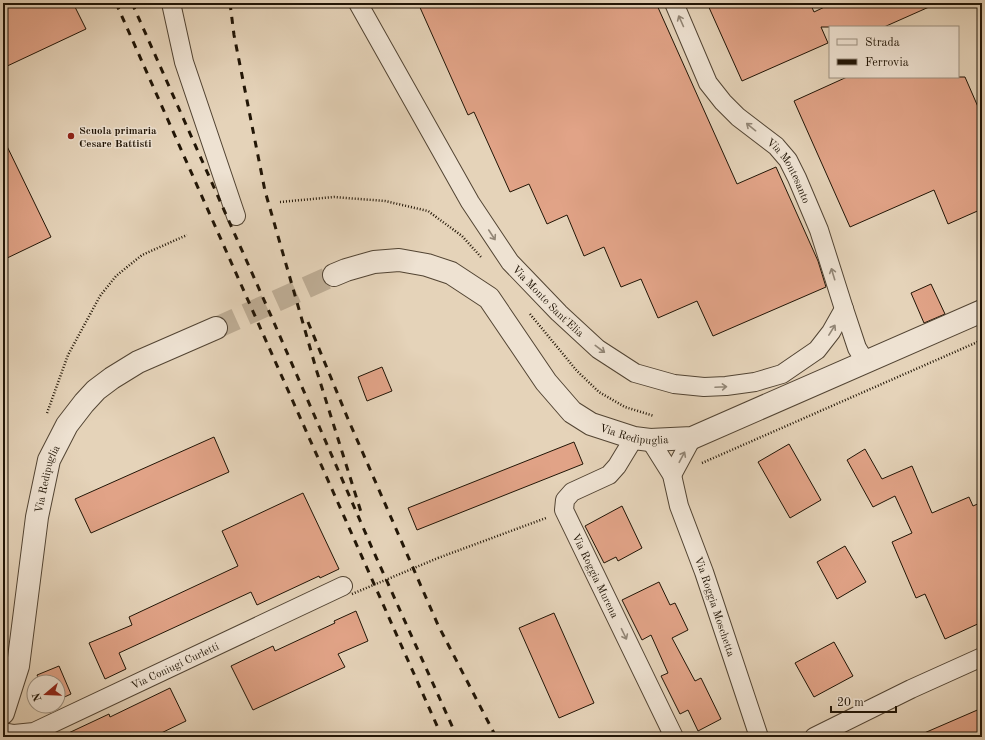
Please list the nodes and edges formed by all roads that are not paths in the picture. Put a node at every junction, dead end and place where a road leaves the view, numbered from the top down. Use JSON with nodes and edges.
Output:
{"nodes":[{"id":1,"x":172,"y":3,"type":"edge"},
{"id":2,"x":358,"y":3,"type":"edge"},
{"id":3,"x":674,"y":3,"type":"edge"},
{"id":4,"x":236,"y":216,"type":"dead end"},
{"id":5,"x":334,"y":275,"type":"tunnel mouth"},
{"id":6,"x":844,"y":309,"type":"junction"},
{"id":7,"x":982,"y":312,"type":"edge"},
{"id":8,"x":216,"y":328,"type":"tunnel mouth"},
{"id":9,"x":866,"y":363,"type":"junction"},
{"id":10,"x":692,"y":438,"type":"junction"},
{"id":11,"x":642,"y":439,"type":"junction"},
{"id":12,"x":672,"y":476,"type":"junction"},
{"id":13,"x":348,"y":590,"type":"road end"},
{"id":14,"x":982,"y":657,"type":"edge"},
{"id":15,"x":3,"y":713,"type":"edge"},
{"id":16,"x":3,"y":732,"type":"edge"},
{"id":17,"x":674,"y":737,"type":"edge"},
{"id":18,"x":759,"y":737,"type":"edge"},
{"id":19,"x":814,"y":737,"type":"edge"}],
"edges":[{"from":1,"to":4,"type":"street"},
{"from":2,"to":6,"type":"street","name":"Via Monte Sant'Elia","one_way":true},
{"from":6,"to":3,"type":"street","name":"Via Montesanto","one_way":true},
{"from":5,"to":11,"type":"street","name":"Via Redipuglia"},
{"from":6,"to":9,"type":"street","name":"Via Montesanto"},
{"from":7,"to":9,"type":"street","name":"Via Redipuglia"},
{"from":8,"to":15,"type":"street","name":"Via Redipuglia"},
{"from":9,"to":10,"type":"street","name":"Via Redipuglia"},
{"from":10,"to":11,"type":"street","name":"Via Redipuglia"},
{"from":12,"to":10,"type":"street","one_way":true},
{"from":11,"to":12,"type":"street","name":"Via Roggia Moschetta"},
{"from":11,"to":17,"type":"street","name":"Via Roggia Murena","one_way":true},
{"from":12,"to":18,"type":"street","name":"Via Roggia Moschetta"},
{"from":13,"to":16,"type":"street","name":"Via Coniugi Curletti"},
{"from":14,"to":19,"type":"street"}]}
